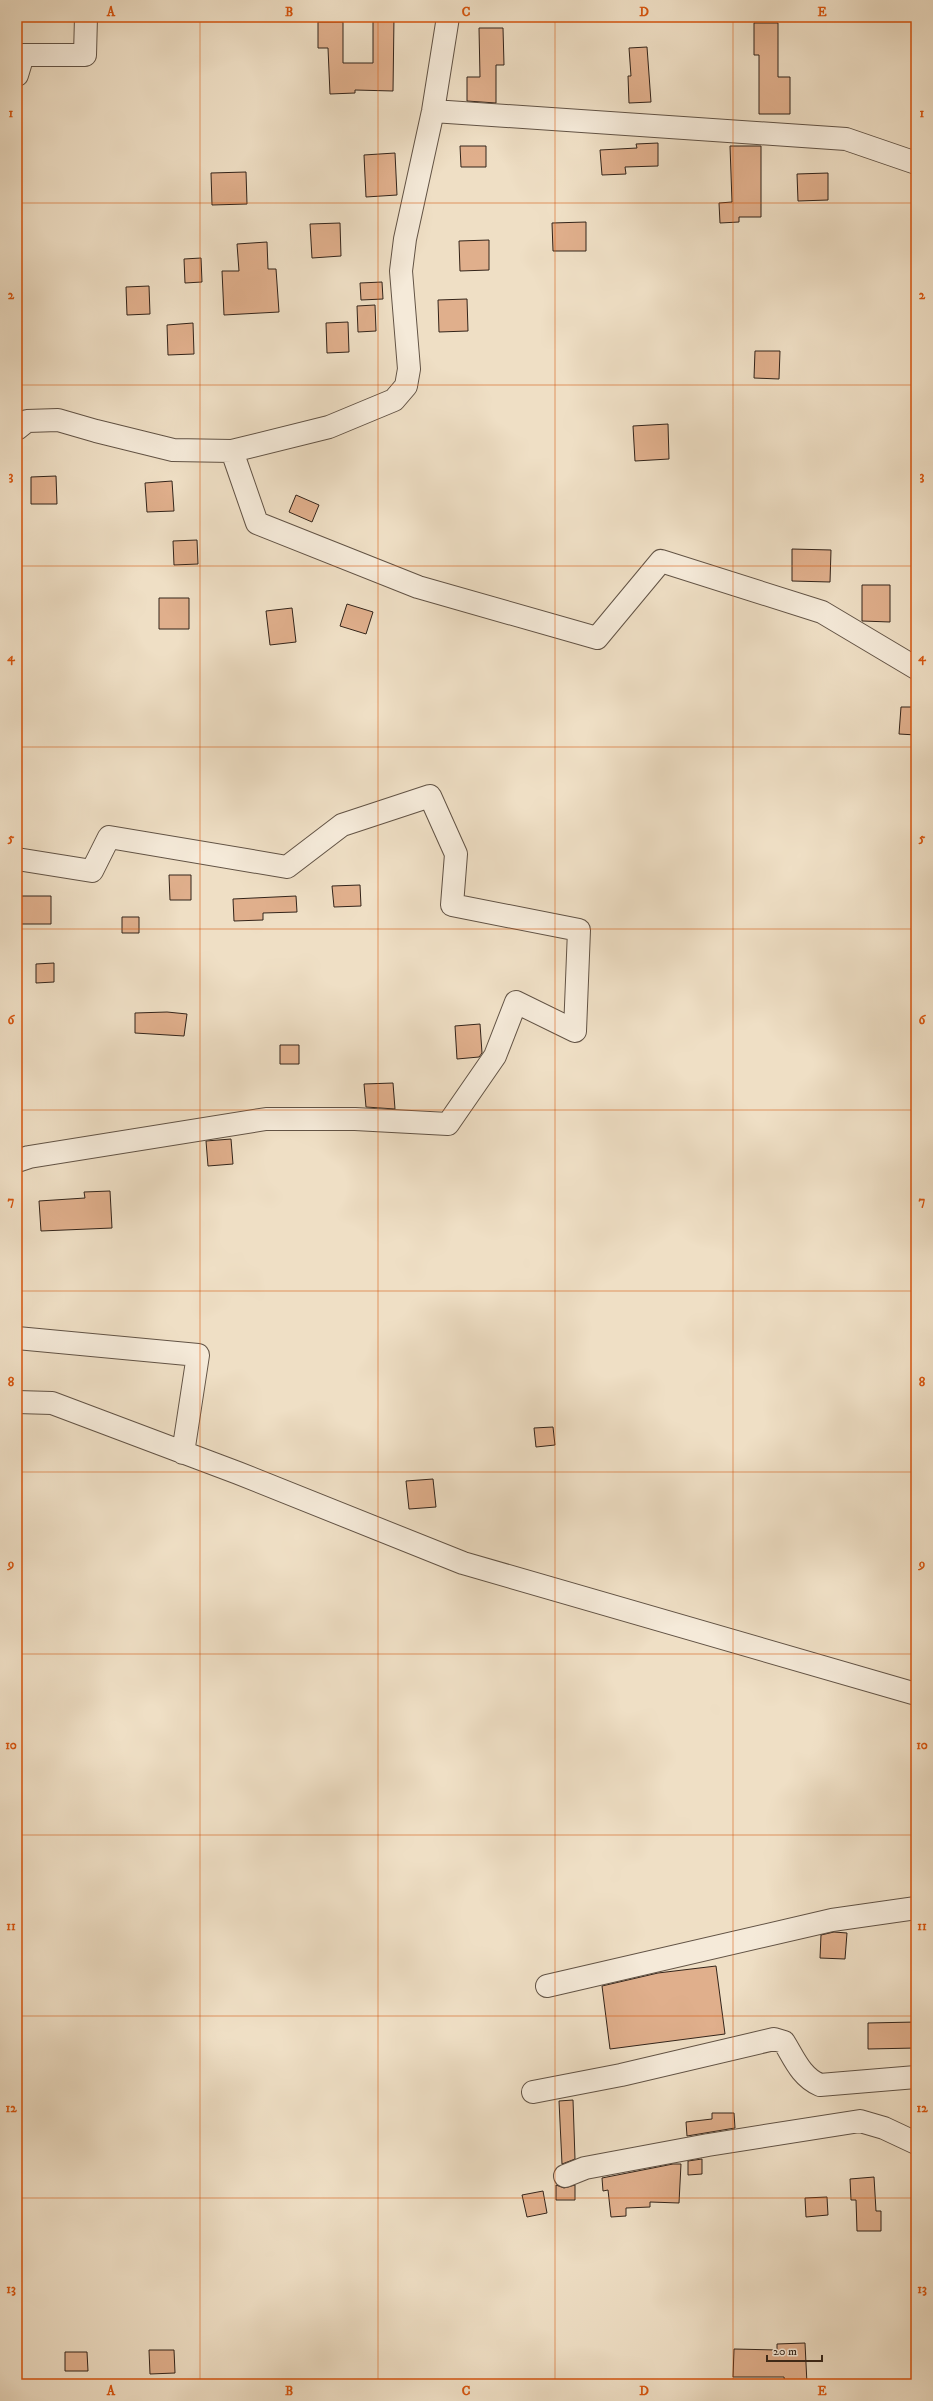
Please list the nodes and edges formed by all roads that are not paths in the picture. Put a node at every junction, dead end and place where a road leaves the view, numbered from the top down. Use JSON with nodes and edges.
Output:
{"nodes":[{"id":1,"x":86,"y":17,"type":"edge"},
{"id":2,"x":448,"y":17,"type":"edge"},
{"id":3,"x":17,"y":75,"type":"edge"},
{"id":4,"x":433,"y":111,"type":"junction"},
{"id":5,"x":916,"y":163,"type":"edge"},
{"id":6,"x":17,"y":429,"type":"edge"},
{"id":7,"x":232,"y":451,"type":"junction"},
{"id":8,"x":916,"y":668,"type":"edge"},
{"id":9,"x":17,"y":859,"type":"edge"},
{"id":10,"x":17,"y":1161,"type":"edge"},
{"id":11,"x":17,"y":1338,"type":"edge"},
{"id":12,"x":17,"y":1402,"type":"edge"},
{"id":13,"x":183,"y":1453,"type":"junction"},
{"id":14,"x":916,"y":1694,"type":"edge"},
{"id":15,"x":916,"y":1908,"type":"edge"},
{"id":16,"x":547,"y":1986,"type":"dead end"},
{"id":17,"x":916,"y":2077,"type":"edge"},
{"id":18,"x":532,"y":2092,"type":"dead end"},
{"id":19,"x":916,"y":2143,"type":"edge"},
{"id":20,"x":565,"y":2176,"type":"dead end"}],
"edges":[{"from":1,"to":3,"type":"street"},
{"from":2,"to":4,"type":"street"},
{"from":4,"to":5,"type":"street"},
{"from":4,"to":7,"type":"street"},
{"from":6,"to":7,"type":"street"},
{"from":7,"to":8,"type":"street"},
{"from":9,"to":10,"type":"street"},
{"from":11,"to":13,"type":"street"},
{"from":12,"to":13,"type":"street"},
{"from":13,"to":14,"type":"street"},
{"from":15,"to":16,"type":"street"},
{"from":17,"to":18,"type":"street"},
{"from":19,"to":20,"type":"street"}]}
